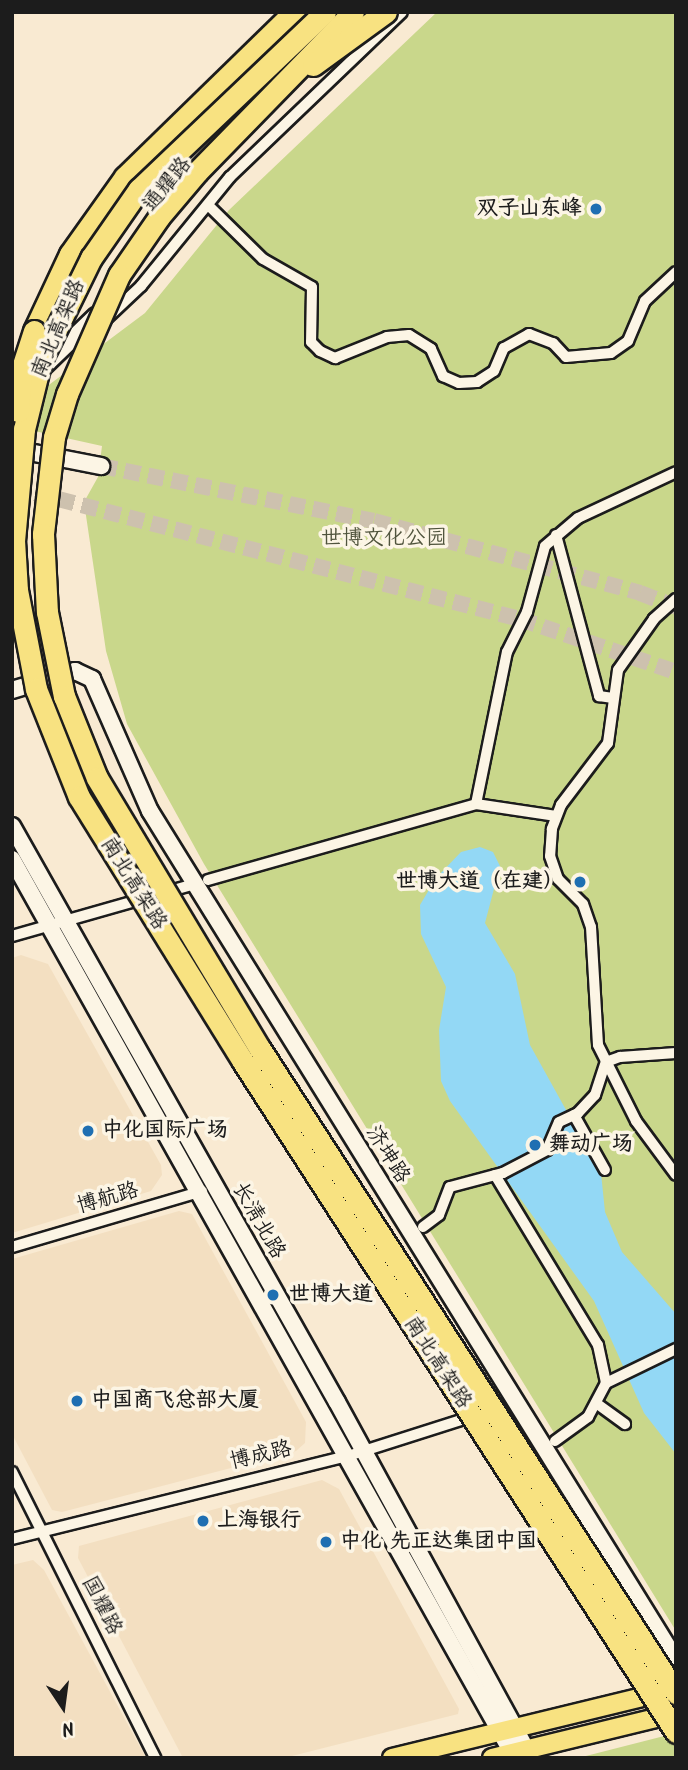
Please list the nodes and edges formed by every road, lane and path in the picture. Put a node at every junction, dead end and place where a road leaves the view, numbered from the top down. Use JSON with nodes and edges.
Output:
{"nodes":[{"id":1,"x":309,"y":12,"type":"edge"},
{"id":2,"x":325,"y":12,"type":"edge"},
{"id":3,"x":354,"y":12,"type":"edge"},
{"id":4,"x":368,"y":12,"type":"edge"},
{"id":5,"x":386,"y":12,"type":"edge"},
{"id":6,"x":402,"y":12,"type":"edge"},
{"id":7,"x":286,"y":18,"type":"edge"},
{"id":8,"x":268,"y":96,"type":"junction"},
{"id":9,"x":208,"y":205,"type":"junction"},
{"id":10,"x":676,"y":272,"type":"edge"},
{"id":11,"x":68,"y":347,"type":"junction"},
{"id":12,"x":12,"y":361,"type":"edge"},
{"id":13,"x":12,"y":392,"type":"edge"},
{"id":14,"x":13,"y":449,"type":"edge"},
{"id":15,"x":101,"y":466,"type":"tunnel mouth"},
{"id":16,"x":676,"y":472,"type":"edge"},
{"id":17,"x":18,"y":474,"type":"junction"},
{"id":18,"x":556,"y":535,"type":"junction"},
{"id":19,"x":676,"y":599,"type":"edge"},
{"id":20,"x":12,"y":690,"type":"edge"},
{"id":21,"x":613,"y":698,"type":"junction"},
{"id":22,"x":476,"y":804,"type":"junction"},
{"id":23,"x":556,"y":816,"type":"junction"},
{"id":24,"x":12,"y":826,"type":"edge"},
{"id":25,"x":12,"y":859,"type":"edge"},
{"id":26,"x":201,"y":882,"type":"junction"},
{"id":27,"x":55,"y":923,"type":"junction"},
{"id":28,"x":12,"y":936,"type":"edge"},
{"id":29,"x":676,"y":1052,"type":"edge"},
{"id":30,"x":606,"y":1062,"type":"junction"},
{"id":31,"x":574,"y":1115,"type":"junction"},
{"id":32,"x":605,"y":1170,"type":"dead end"},
{"id":33,"x":495,"y":1175,"type":"junction"},
{"id":34,"x":676,"y":1175,"type":"edge"},
{"id":35,"x":208,"y":1189,"type":"junction"},
{"id":36,"x":423,"y":1227,"type":"dead end"},
{"id":37,"x":12,"y":1247,"type":"edge"},
{"id":38,"x":676,"y":1349,"type":"edge"},
{"id":39,"x":606,"y":1383,"type":"junction"},
{"id":40,"x":596,"y":1403,"type":"junction"},
{"id":41,"x":516,"y":1404,"type":"junction"},
{"id":42,"x":625,"y":1424,"type":"dead end"},
{"id":43,"x":555,"y":1441,"type":"dead end"},
{"id":44,"x":355,"y":1452,"type":"junction"},
{"id":45,"x":12,"y":1472,"type":"edge"},
{"id":46,"x":41,"y":1531,"type":"junction"},
{"id":47,"x":12,"y":1539,"type":"edge"},
{"id":48,"x":676,"y":1660,"type":"edge"},
{"id":49,"x":676,"y":1691,"type":"edge"},
{"id":50,"x":676,"y":1713,"type":"edge"},
{"id":51,"x":506,"y":1729,"type":"junction"},
{"id":52,"x":676,"y":1732,"type":"edge"},
{"id":53,"x":519,"y":1751,"type":"junction"},
{"id":54,"x":155,"y":1758,"type":"edge"},
{"id":55,"x":392,"y":1758,"type":"edge"},
{"id":56,"x":492,"y":1758,"type":"edge"}],
"edges":[{"from":1,"to":12,"type":"street","name":"通耀路"},
{"from":2,"to":17,"type":"highway","name":"南北高架路","bridge":true},
{"from":3,"to":8,"type":"highway","name":"南北高架路","bridge":true},
{"from":4,"to":11,"type":"street","name":"通耀路"},
{"from":5,"to":8,"type":"highway","bridge":true},
{"from":6,"to":9,"type":"street"},
{"from":7,"to":17,"type":"highway","bridge":true},
{"from":8,"to":49,"type":"highway","name":"南北高架路","bridge":true},
{"from":9,"to":10,"type":"street"},
{"from":9,"to":11,"type":"street"},
{"from":11,"to":13,"type":"street","name":"通耀路"},
{"from":14,"to":15,"type":"street"},
{"from":16,"to":18,"type":"street"},
{"from":17,"to":52,"type":"highway","name":"南北高架路","bridge":true},
{"from":18,"to":21,"type":"street"},
{"from":18,"to":22,"type":"street"},
{"from":19,"to":21,"type":"street"},
{"from":20,"to":26,"type":"street","name":"济坤路"},
{"from":21,"to":23,"type":"street"},
{"from":22,"to":23,"type":"street"},
{"from":22,"to":26,"type":"street"},
{"from":23,"to":30,"type":"street"},
{"from":24,"to":27,"type":"street","name":"长清北路"},
{"from":25,"to":27,"type":"street","name":"长清北路"},
{"from":26,"to":27,"type":"street"},
{"from":26,"to":41,"type":"street","name":"济坤路"},
{"from":27,"to":28,"type":"street"},
{"from":27,"to":35,"type":"street","name":"长清北路"},
{"from":29,"to":30,"type":"street"},
{"from":30,"to":31,"type":"street"},
{"from":30,"to":34,"type":"street"},
{"from":31,"to":32,"type":"street"},
{"from":31,"to":33,"type":"street"},
{"from":33,"to":36,"type":"street"},
{"from":33,"to":39,"type":"street"},
{"from":35,"to":37,"type":"street","name":"博航路"},
{"from":35,"to":44,"type":"street","name":"长清北路"},
{"from":38,"to":39,"type":"street"},
{"from":39,"to":40,"type":"street"},
{"from":40,"to":42,"type":"street"},
{"from":40,"to":43,"type":"street"},
{"from":41,"to":44,"type":"street","name":"博成路"},
{"from":41,"to":48,"type":"street","name":"济坤路"},
{"from":44,"to":46,"type":"street","name":"博成路"},
{"from":44,"to":51,"type":"street","name":"长清北路"},
{"from":45,"to":46,"type":"street","name":"国耀路"},
{"from":46,"to":47,"type":"street","name":"博成路"},
{"from":46,"to":54,"type":"street","name":"国耀路"},
{"from":49,"to":51,"type":"main road"},
{"from":50,"to":53,"type":"main road"},
{"from":51,"to":53,"type":"street","name":"长清北路"},
{"from":51,"to":55,"type":"main road"},
{"from":53,"to":56,"type":"main road"}]}
